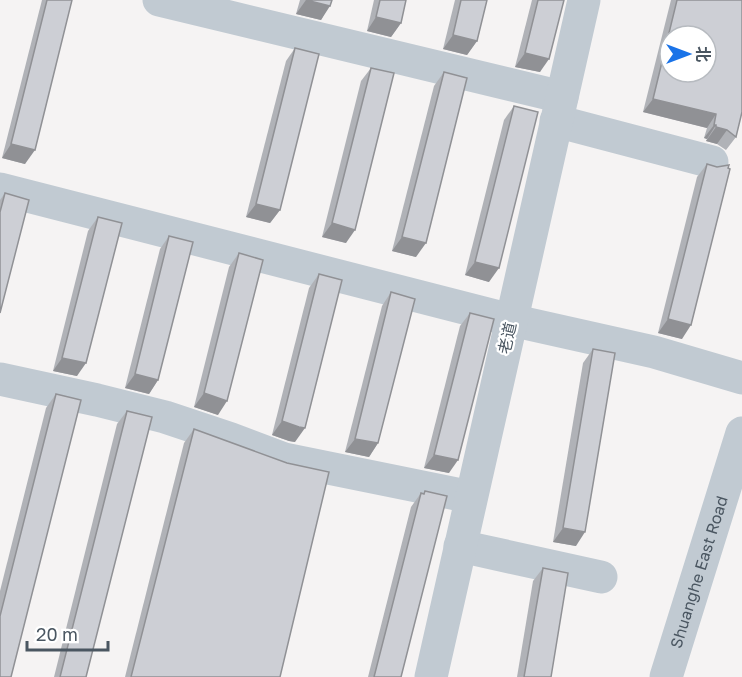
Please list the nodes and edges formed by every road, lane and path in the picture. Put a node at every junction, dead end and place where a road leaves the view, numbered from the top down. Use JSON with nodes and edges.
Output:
{"nodes":[{"id":1,"x":159,"y":0,"type":"edge"},
{"id":2,"x":584,"y":0,"type":"edge"},
{"id":3,"x":559,"y":109,"type":"junction"},
{"id":4,"x":712,"y":162,"type":"dead end"},
{"id":5,"x":0,"y":189,"type":"edge"},
{"id":6,"x":511,"y":320,"type":"junction"},
{"id":7,"x":742,"y":378,"type":"edge"},
{"id":8,"x":0,"y":379,"type":"edge"},
{"id":9,"x":742,"y":433,"type":"edge"},
{"id":10,"x":471,"y":497,"type":"junction"},
{"id":11,"x":460,"y":546,"type":"junction"},
{"id":12,"x":601,"y":577,"type":"dead end"},
{"id":13,"x":431,"y":677,"type":"edge"},
{"id":14,"x":666,"y":677,"type":"edge"}],
"edges":[{"from":1,"to":3,"type":"street"},
{"from":2,"to":3,"type":"street","name":"老道"},
{"from":3,"to":4,"type":"street"},
{"from":3,"to":6,"type":"street","name":"老道"},
{"from":5,"to":6,"type":"street"},
{"from":6,"to":7,"type":"street"},
{"from":6,"to":10,"type":"street","name":"老道"},
{"from":8,"to":10,"type":"street"},
{"from":9,"to":14,"type":"street","name":"Shuanghe East Road"},
{"from":10,"to":11,"type":"street","name":"老道"},
{"from":11,"to":12,"type":"street"},
{"from":11,"to":13,"type":"street","name":"老道"}]}
